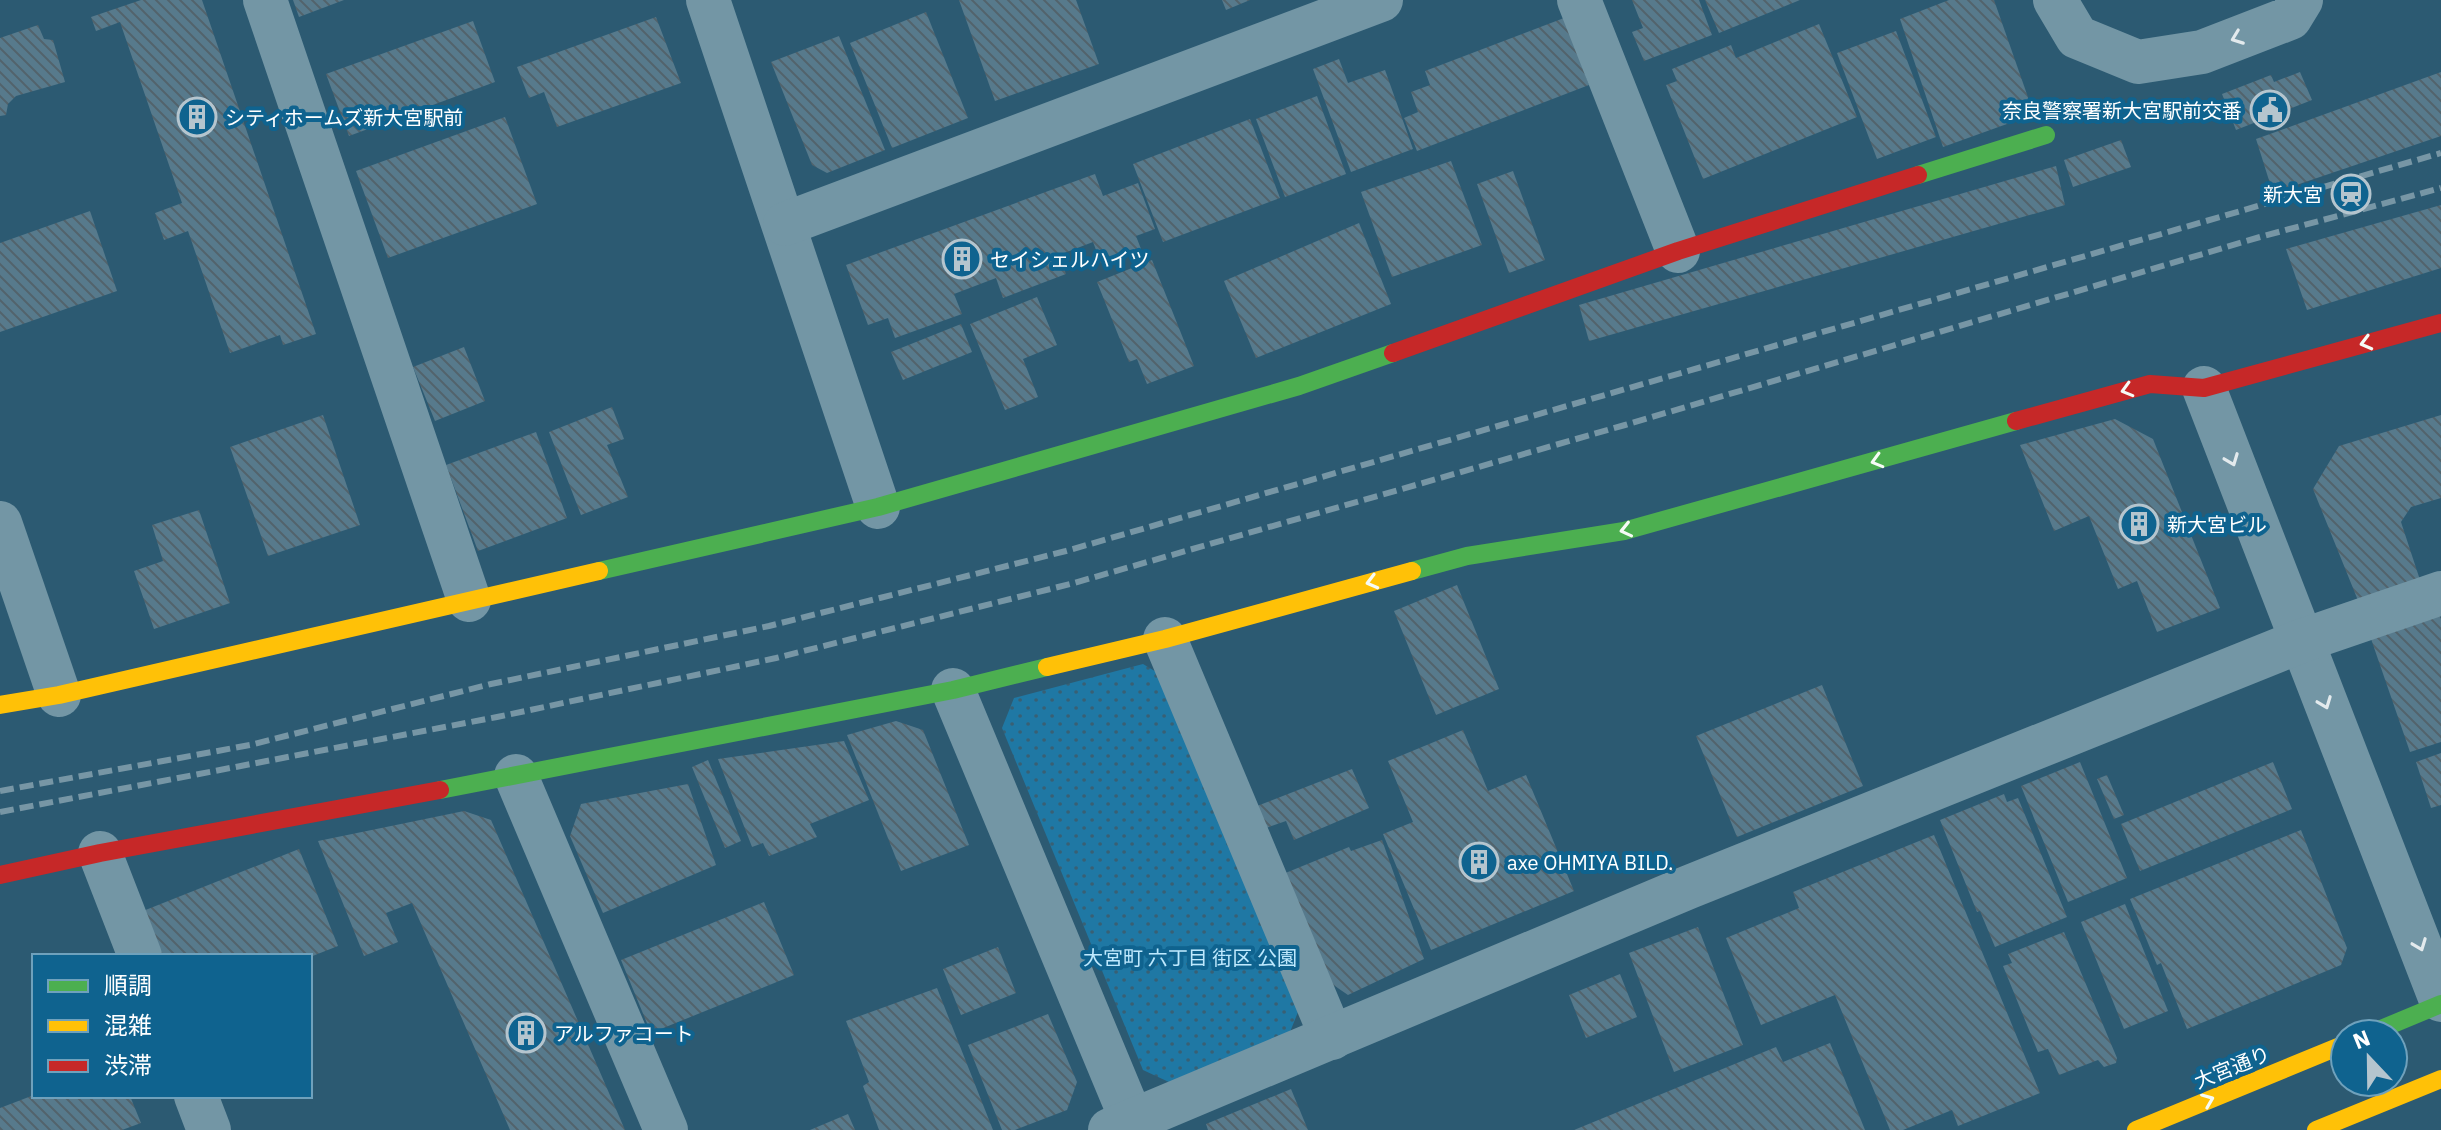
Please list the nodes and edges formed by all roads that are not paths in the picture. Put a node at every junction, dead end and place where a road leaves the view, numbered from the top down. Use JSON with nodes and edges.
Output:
{"nodes":[{"id":1,"x":265,"y":0,"type":"edge"},
{"id":2,"x":708,"y":0,"type":"edge"},
{"id":3,"x":1381,"y":0,"type":"edge"},
{"id":4,"x":1579,"y":0,"type":"edge"},
{"id":5,"x":2055,"y":0,"type":"edge"},
{"id":6,"x":2301,"y":0,"type":"edge"},
{"id":7,"x":1297,"y":14,"type":"edge"},
{"id":8,"x":2046,"y":135,"type":"dead end"},
{"id":9,"x":785,"y":224,"type":"junction"},
{"id":10,"x":1678,"y":251,"type":"junction"},
{"id":11,"x":2441,"y":323,"type":"edge"},
{"id":12,"x":2204,"y":388,"type":"junction"},
{"id":13,"x":878,"y":507,"type":"junction"},
{"id":14,"x":0,"y":523,"type":"edge"},
{"id":15,"x":2441,"y":593,"type":"edge"},
{"id":16,"x":469,"y":600,"type":"junction"},
{"id":17,"x":1165,"y":639,"type":"junction"},
{"id":18,"x":2301,"y":641,"type":"junction"},
{"id":19,"x":953,"y":690,"type":"junction"},
{"id":20,"x":59,"y":695,"type":"junction"},
{"id":21,"x":0,"y":705,"type":"edge"},
{"id":22,"x":516,"y":776,"type":"junction"},
{"id":23,"x":100,"y":853,"type":"junction"},
{"id":24,"x":0,"y":875,"type":"edge"},
{"id":25,"x":139,"y":954,"type":"edge"},
{"id":26,"x":2441,"y":1002,"type":"edge"},
{"id":27,"x":2405,"y":1018,"type":"edge"},
{"id":28,"x":1332,"y":1038,"type":"junction"},
{"id":29,"x":2329,"y":1051,"type":"edge"},
{"id":30,"x":2441,"y":1079,"type":"edge"},
{"id":31,"x":197,"y":1098,"type":"edge"},
{"id":32,"x":1126,"y":1127,"type":"edge"},
{"id":33,"x":209,"y":1130,"type":"edge"},
{"id":34,"x":666,"y":1130,"type":"edge"},
{"id":35,"x":2136,"y":1130,"type":"edge"},
{"id":36,"x":2316,"y":1130,"type":"edge"}],
"edges":[{"from":1,"to":16,"type":"street"},
{"from":2,"to":9,"type":"street"},
{"from":3,"to":7,"type":"street"},
{"from":4,"to":10,"type":"street"},
{"from":6,"to":5,"type":"street","one_way":true},
{"from":7,"to":9,"type":"street"},
{"from":8,"to":10,"type":"main road"},
{"from":9,"to":13,"type":"street"},
{"from":10,"to":13,"type":"main road"},
{"from":11,"to":12,"type":"main road","one_way":true},
{"from":12,"to":17,"type":"main road","one_way":true},
{"from":12,"to":18,"type":"street","one_way":true},
{"from":13,"to":16,"type":"main road"},
{"from":14,"to":20,"type":"street"},
{"from":15,"to":18,"type":"street"},
{"from":16,"to":20,"type":"main road"},
{"from":17,"to":19,"type":"main road"},
{"from":17,"to":28,"type":"street"},
{"from":18,"to":26,"type":"street","one_way":true},
{"from":18,"to":28,"type":"street"},
{"from":19,"to":22,"type":"main road"},
{"from":19,"to":32,"type":"street"},
{"from":20,"to":21,"type":"main road"},
{"from":22,"to":23,"type":"main road"},
{"from":22,"to":34,"type":"street"},
{"from":23,"to":24,"type":"main road"},
{"from":23,"to":25,"type":"street"},
{"from":26,"to":27,"type":"main road"},
{"from":28,"to":32,"type":"street"},
{"from":35,"to":29,"type":"main road","name":"大宮通り","one_way":true},
{"from":30,"to":36,"type":"main road"},
{"from":31,"to":33,"type":"street"}]}
